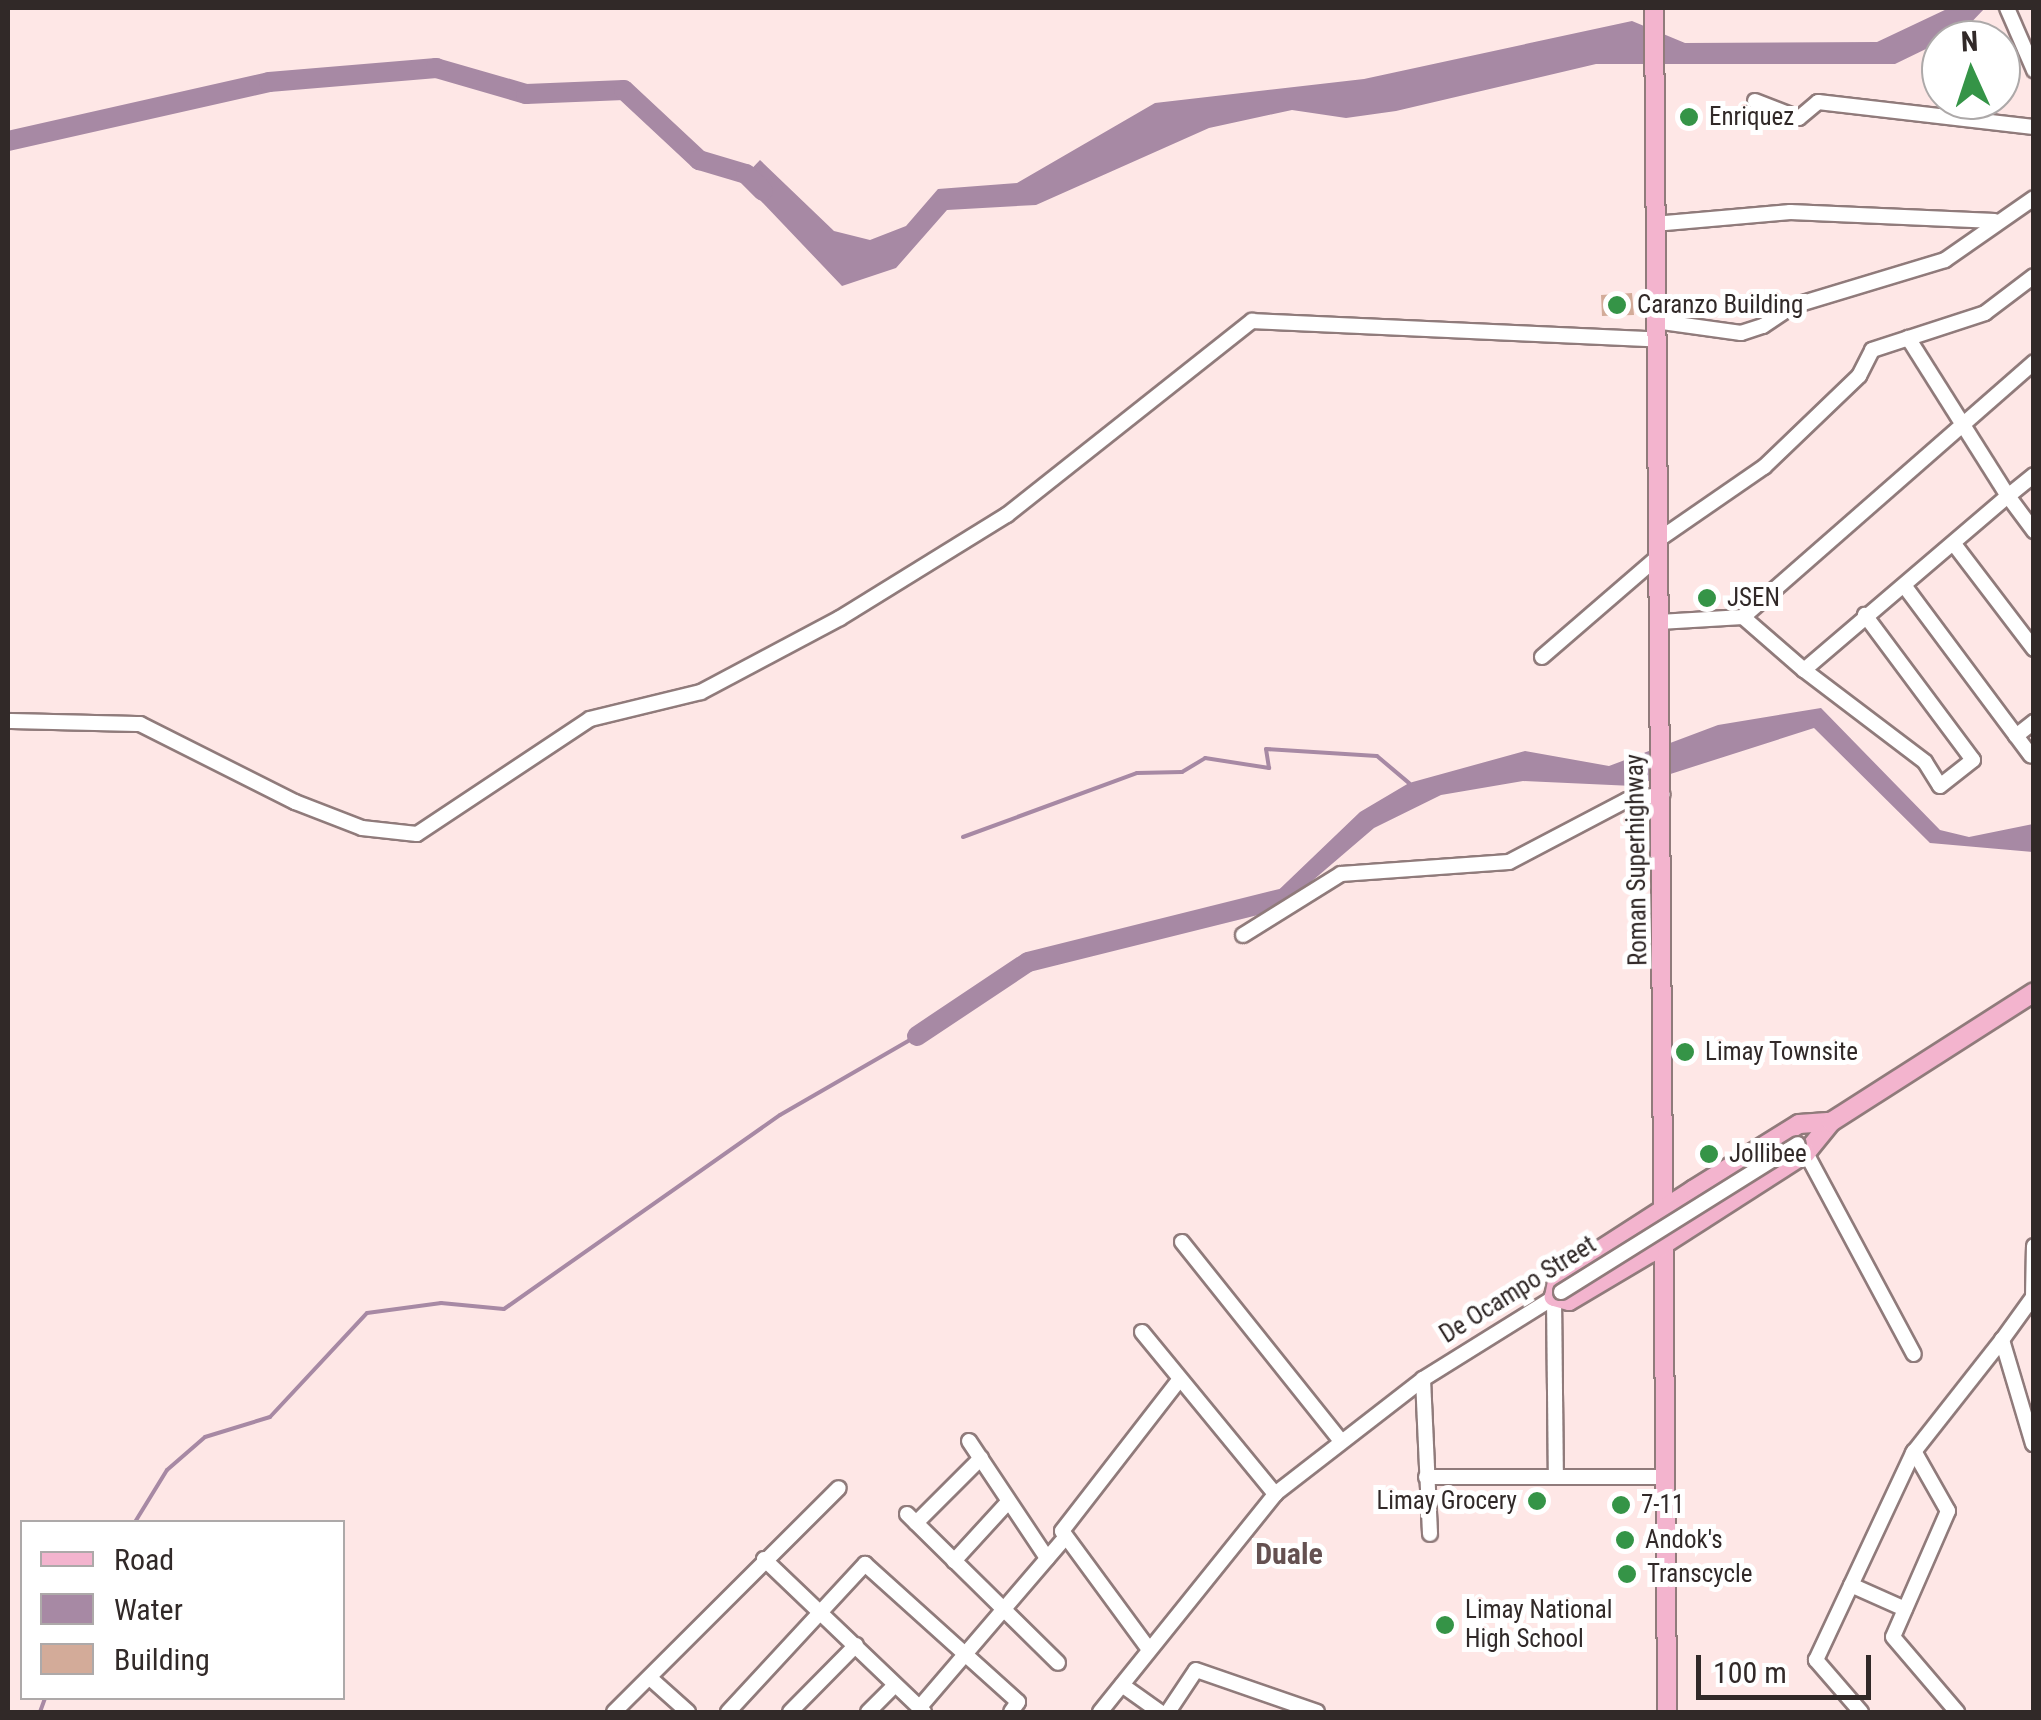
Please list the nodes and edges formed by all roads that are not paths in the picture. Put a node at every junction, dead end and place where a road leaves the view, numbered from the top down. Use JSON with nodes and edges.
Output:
{"nodes":[{"id":1,"x":2007,"y":8,"type":"edge"},
{"id":2,"x":1654,"y":15,"type":"edge"},
{"id":3,"x":2034,"y":70,"type":"edge"},
{"id":4,"x":1756,"y":101,"type":"dead end"},
{"id":5,"x":2034,"y":128,"type":"edge"},
{"id":6,"x":2034,"y":198,"type":"edge"},
{"id":7,"x":1995,"y":221,"type":"junction"},
{"id":8,"x":1654,"y":224,"type":"junction"},
{"id":9,"x":2034,"y":276,"type":"edge"},
{"id":10,"x":1656,"y":330,"type":"junction"},
{"id":11,"x":1908,"y":338,"type":"junction"},
{"id":12,"x":2034,"y":362,"type":"edge"},
{"id":13,"x":1960,"y":426,"type":"junction"},
{"id":14,"x":2034,"y":474,"type":"edge"},
{"id":15,"x":2008,"y":496,"type":"junction"},
{"id":16,"x":2034,"y":531,"type":"edge"},
{"id":17,"x":1954,"y":544,"type":"junction"},
{"id":18,"x":1658,"y":549,"type":"junction"},
{"id":19,"x":1906,"y":588,"type":"junction"},
{"id":20,"x":1865,"y":615,"type":"junction"},
{"id":21,"x":1743,"y":617,"type":"junction"},
{"id":22,"x":1658,"y":622,"type":"junction"},
{"id":23,"x":2034,"y":650,"type":"edge"},
{"id":24,"x":1542,"y":657,"type":"dead end"},
{"id":25,"x":1804,"y":670,"type":"junction"},
{"id":26,"x":8,"y":721,"type":"edge"},
{"id":27,"x":2034,"y":722,"type":"edge"},
{"id":28,"x":2016,"y":736,"type":"junction"},
{"id":29,"x":2031,"y":756,"type":"dead end"},
{"id":30,"x":1662,"y":785,"type":"junction"},
{"id":31,"x":1243,"y":935,"type":"dead end"},
{"id":32,"x":2034,"y":992,"type":"edge"},
{"id":33,"x":1831,"y":1122,"type":"junction"},
{"id":34,"x":1802,"y":1148,"type":"junction"},
{"id":35,"x":1664,"y":1210,"type":"junction"},
{"id":36,"x":1182,"y":1242,"type":"dead end"},
{"id":37,"x":1666,"y":1242,"type":"junction"},
{"id":38,"x":2034,"y":1246,"type":"edge"},
{"id":39,"x":1558,"y":1295,"type":"junction"},
{"id":40,"x":2033,"y":1297,"type":"edge"},
{"id":41,"x":1142,"y":1332,"type":"dead end"},
{"id":42,"x":2002,"y":1340,"type":"junction"},
{"id":43,"x":1914,"y":1354,"type":"dead end"},
{"id":44,"x":1180,"y":1379,"type":"junction"},
{"id":45,"x":1422,"y":1379,"type":"junction"},
{"id":46,"x":1339,"y":1439,"type":"junction"},
{"id":47,"x":969,"y":1441,"type":"dead end"},
{"id":48,"x":2032,"y":1444,"type":"edge"},
{"id":49,"x":1914,"y":1451,"type":"junction"},
{"id":50,"x":980,"y":1458,"type":"junction"},
{"id":51,"x":1426,"y":1477,"type":"junction"},
{"id":52,"x":1556,"y":1477,"type":"junction"},
{"id":53,"x":1668,"y":1477,"type":"junction"},
{"id":54,"x":838,"y":1488,"type":"dead end"},
{"id":55,"x":1276,"y":1494,"type":"junction"},
{"id":56,"x":1008,"y":1502,"type":"junction"},
{"id":57,"x":1430,"y":1534,"type":"dead end"},
{"id":58,"x":1064,"y":1539,"type":"junction"},
{"id":59,"x":1047,"y":1558,"type":"junction"},
{"id":60,"x":764,"y":1559,"type":"junction"},
{"id":61,"x":954,"y":1560,"type":"junction"},
{"id":62,"x":1851,"y":1585,"type":"junction"},
{"id":63,"x":1905,"y":1609,"type":"junction"},
{"id":64,"x":1004,"y":1610,"type":"junction"},
{"id":65,"x":822,"y":1611,"type":"junction"},
{"id":66,"x":856,"y":1645,"type":"junction"},
{"id":67,"x":1148,"y":1648,"type":"junction"},
{"id":68,"x":965,"y":1654,"type":"junction"},
{"id":69,"x":1058,"y":1664,"type":"dead end"},
{"id":70,"x":650,"y":1678,"type":"junction"},
{"id":71,"x":895,"y":1684,"type":"junction"},
{"id":72,"x":1122,"y":1685,"type":"junction"},
{"id":73,"x":921,"y":1710,"type":"edge"},
{"id":74,"x":614,"y":1712,"type":"edge"},
{"id":75,"x":688,"y":1712,"type":"edge"},
{"id":76,"x":728,"y":1712,"type":"edge"},
{"id":77,"x":790,"y":1712,"type":"edge"},
{"id":78,"x":868,"y":1712,"type":"edge"},
{"id":79,"x":1010,"y":1712,"type":"edge"},
{"id":80,"x":1100,"y":1712,"type":"edge"},
{"id":81,"x":1160,"y":1712,"type":"edge"},
{"id":82,"x":1168,"y":1712,"type":"edge"},
{"id":83,"x":1317,"y":1712,"type":"edge"},
{"id":84,"x":1667,"y":1712,"type":"edge"},
{"id":85,"x":1861,"y":1712,"type":"edge"},
{"id":86,"x":1957,"y":1712,"type":"edge"}],
"edges":[{"from":1,"to":3,"type":"street"},
{"from":2,"to":8,"type":"main road","name":"Roman Superhighway"},
{"from":4,"to":5,"type":"street"},
{"from":6,"to":7,"type":"street"},
{"from":7,"to":8,"type":"street"},
{"from":7,"to":10,"type":"street"},
{"from":8,"to":10,"type":"main road","name":"Roman Superhighway"},
{"from":9,"to":11,"type":"street"},
{"from":10,"to":18,"type":"main road","name":"Roman Superhighway"},
{"from":10,"to":26,"type":"street"},
{"from":11,"to":13,"type":"street"},
{"from":11,"to":18,"type":"street"},
{"from":12,"to":13,"type":"street"},
{"from":13,"to":15,"type":"street"},
{"from":13,"to":21,"type":"street"},
{"from":14,"to":15,"type":"street"},
{"from":15,"to":16,"type":"street"},
{"from":15,"to":17,"type":"street"},
{"from":17,"to":19,"type":"street"},
{"from":17,"to":23,"type":"street"},
{"from":18,"to":22,"type":"main road","name":"Roman Superhighway"},
{"from":18,"to":24,"type":"street"},
{"from":19,"to":20,"type":"street"},
{"from":19,"to":28,"type":"street"},
{"from":20,"to":25,"type":"street"},
{"from":20,"to":25,"type":"street"},
{"from":21,"to":22,"type":"street"},
{"from":21,"to":25,"type":"street"},
{"from":22,"to":30,"type":"main road","name":"Roman Superhighway"},
{"from":27,"to":28,"type":"street"},
{"from":28,"to":29,"type":"street"},
{"from":30,"to":31,"type":"street"},
{"from":30,"to":35,"type":"main road","name":"Roman Superhighway"},
{"from":32,"to":33,"type":"main road"},
{"from":33,"to":34,"type":"main road"},
{"from":33,"to":35,"type":"main road"},
{"from":34,"to":37,"type":"main road"},
{"from":34,"to":39,"type":"street","name":"De Ocampo Street","bridge":true},
{"from":34,"to":43,"type":"street"},
{"from":35,"to":37,"type":"main road","name":"Roman Superhighway"},
{"from":35,"to":39,"type":"main road"},
{"from":36,"to":46,"type":"street"},
{"from":37,"to":39,"type":"main road"},
{"from":37,"to":53,"type":"main road","name":"Roman Superhighway"},
{"from":38,"to":40,"type":"street"},
{"from":39,"to":45,"type":"street","name":"De Ocampo Street"},
{"from":39,"to":52,"type":"street"},
{"from":40,"to":42,"type":"street"},
{"from":41,"to":44,"type":"street"},
{"from":42,"to":48,"type":"street"},
{"from":42,"to":49,"type":"street"},
{"from":44,"to":55,"type":"street"},
{"from":44,"to":58,"type":"street"},
{"from":45,"to":46,"type":"street","name":"De Ocampo Street"},
{"from":45,"to":51,"type":"street"},
{"from":46,"to":55,"type":"street","name":"De Ocampo Street"},
{"from":47,"to":50,"type":"street"},
{"from":49,"to":62,"type":"street"},
{"from":49,"to":63,"type":"street"},
{"from":50,"to":56,"type":"street"},
{"from":50,"to":61,"type":"street"},
{"from":51,"to":52,"type":"street"},
{"from":51,"to":57,"type":"street"},
{"from":52,"to":53,"type":"street"},
{"from":53,"to":84,"type":"main road","name":"Roman Superhighway"},
{"from":54,"to":60,"type":"street"},
{"from":55,"to":67,"type":"street","name":"De Ocampo Street"},
{"from":56,"to":59,"type":"street"},
{"from":56,"to":61,"type":"street"},
{"from":58,"to":59,"type":"street"},
{"from":58,"to":67,"type":"street"},
{"from":59,"to":64,"type":"street"},
{"from":60,"to":65,"type":"street"},
{"from":60,"to":70,"type":"street"},
{"from":61,"to":64,"type":"street"},
{"from":62,"to":63,"type":"street"},
{"from":62,"to":85,"type":"street"},
{"from":63,"to":86,"type":"street"},
{"from":64,"to":68,"type":"street"},
{"from":64,"to":69,"type":"street"},
{"from":65,"to":66,"type":"street"},
{"from":65,"to":68,"type":"street"},
{"from":65,"to":76,"type":"street"},
{"from":66,"to":71,"type":"street"},
{"from":66,"to":77,"type":"street"},
{"from":67,"to":72,"type":"street","name":"De Ocampo Street"},
{"from":68,"to":73,"type":"street"},
{"from":68,"to":79,"type":"street"},
{"from":70,"to":74,"type":"street"},
{"from":70,"to":75,"type":"street"},
{"from":71,"to":73,"type":"street"},
{"from":71,"to":78,"type":"street"},
{"from":72,"to":80,"type":"street","name":"De Ocampo Street"},
{"from":72,"to":81,"type":"street"},
{"from":82,"to":83,"type":"street"}]}
